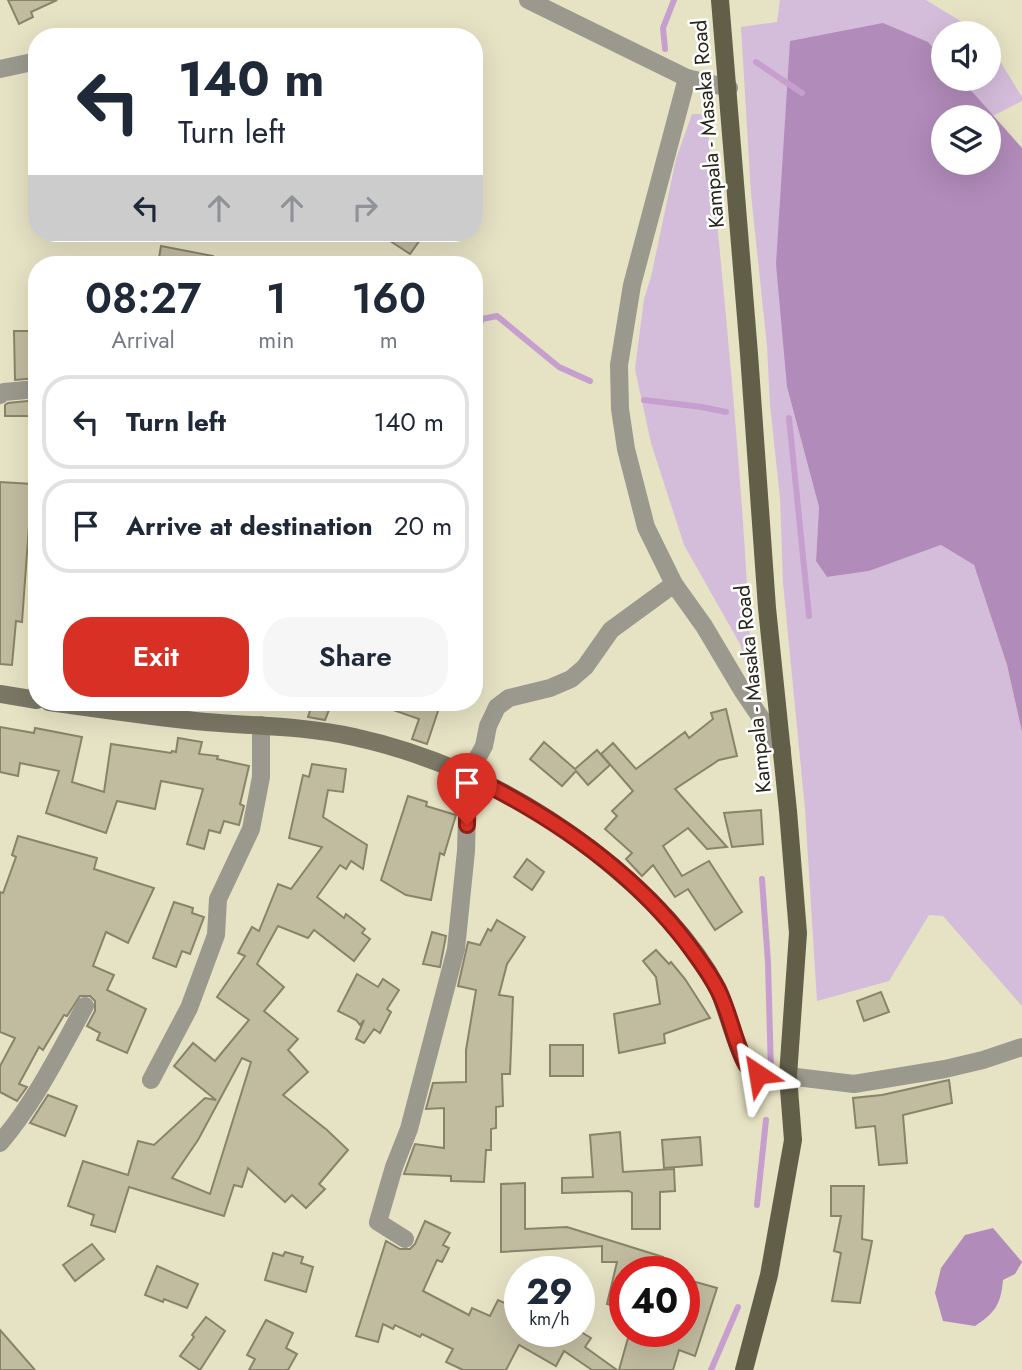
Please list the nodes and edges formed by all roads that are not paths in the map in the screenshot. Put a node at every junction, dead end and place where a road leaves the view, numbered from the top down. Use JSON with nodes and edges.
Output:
{"nodes":[{"id":1,"x":528,"y":0,"type":"edge"},
{"id":2,"x":720,"y":0,"type":"edge"},
{"id":3,"x":28,"y":63,"type":"edge"},
{"id":4,"x":0,"y":69,"type":"edge"},
{"id":5,"x":687,"y":78,"type":"junction"},
{"id":6,"x":729,"y":88,"type":"junction"},
{"id":7,"x":28,"y":390,"type":"edge"},
{"id":8,"x":0,"y":395,"type":"edge"},
{"id":9,"x":674,"y":584,"type":"junction"},
{"id":10,"x":0,"y":694,"type":"edge"},
{"id":11,"x":28,"y":699,"type":"edge"},
{"id":12,"x":116,"y":711,"type":"edge"},
{"id":13,"x":261,"y":725,"type":"junction"},
{"id":14,"x":782,"y":750,"type":"junction"},
{"id":15,"x":468,"y":775,"type":"junction"},
{"id":16,"x":85,"y":1006,"type":"dead end"},
{"id":17,"x":1022,"y":1047,"type":"edge"},
{"id":18,"x":788,"y":1076,"type":"junction"},
{"id":19,"x":151,"y":1080,"type":"dead end"},
{"id":20,"x":0,"y":1143,"type":"edge"},
{"id":21,"x":405,"y":1239,"type":"dead end"},
{"id":22,"x":744,"y":1370,"type":"edge"}],
"edges":[{"from":1,"to":5,"type":"street"},
{"from":2,"to":6,"type":"main road","name":"Kampala - Masaka Road"},
{"from":3,"to":4,"type":"street"},
{"from":5,"to":6,"type":"street"},
{"from":5,"to":9,"type":"street"},
{"from":6,"to":14,"type":"main road","name":"Kampala - Masaka Road"},
{"from":7,"to":8,"type":"street"},
{"from":9,"to":14,"type":"street"},
{"from":9,"to":15,"type":"street"},
{"from":10,"to":11,"type":"street"},
{"from":12,"to":13,"type":"street"},
{"from":13,"to":15,"type":"street"},
{"from":13,"to":19,"type":"street"},
{"from":14,"to":18,"type":"main road","name":"Kampala - Masaka Road"},
{"from":15,"to":18,"type":"street"},
{"from":15,"to":21,"type":"street"},
{"from":16,"to":20,"type":"street"},
{"from":17,"to":18,"type":"street"},
{"from":18,"to":22,"type":"main road","name":"Kampala - Masaka Road"}]}
